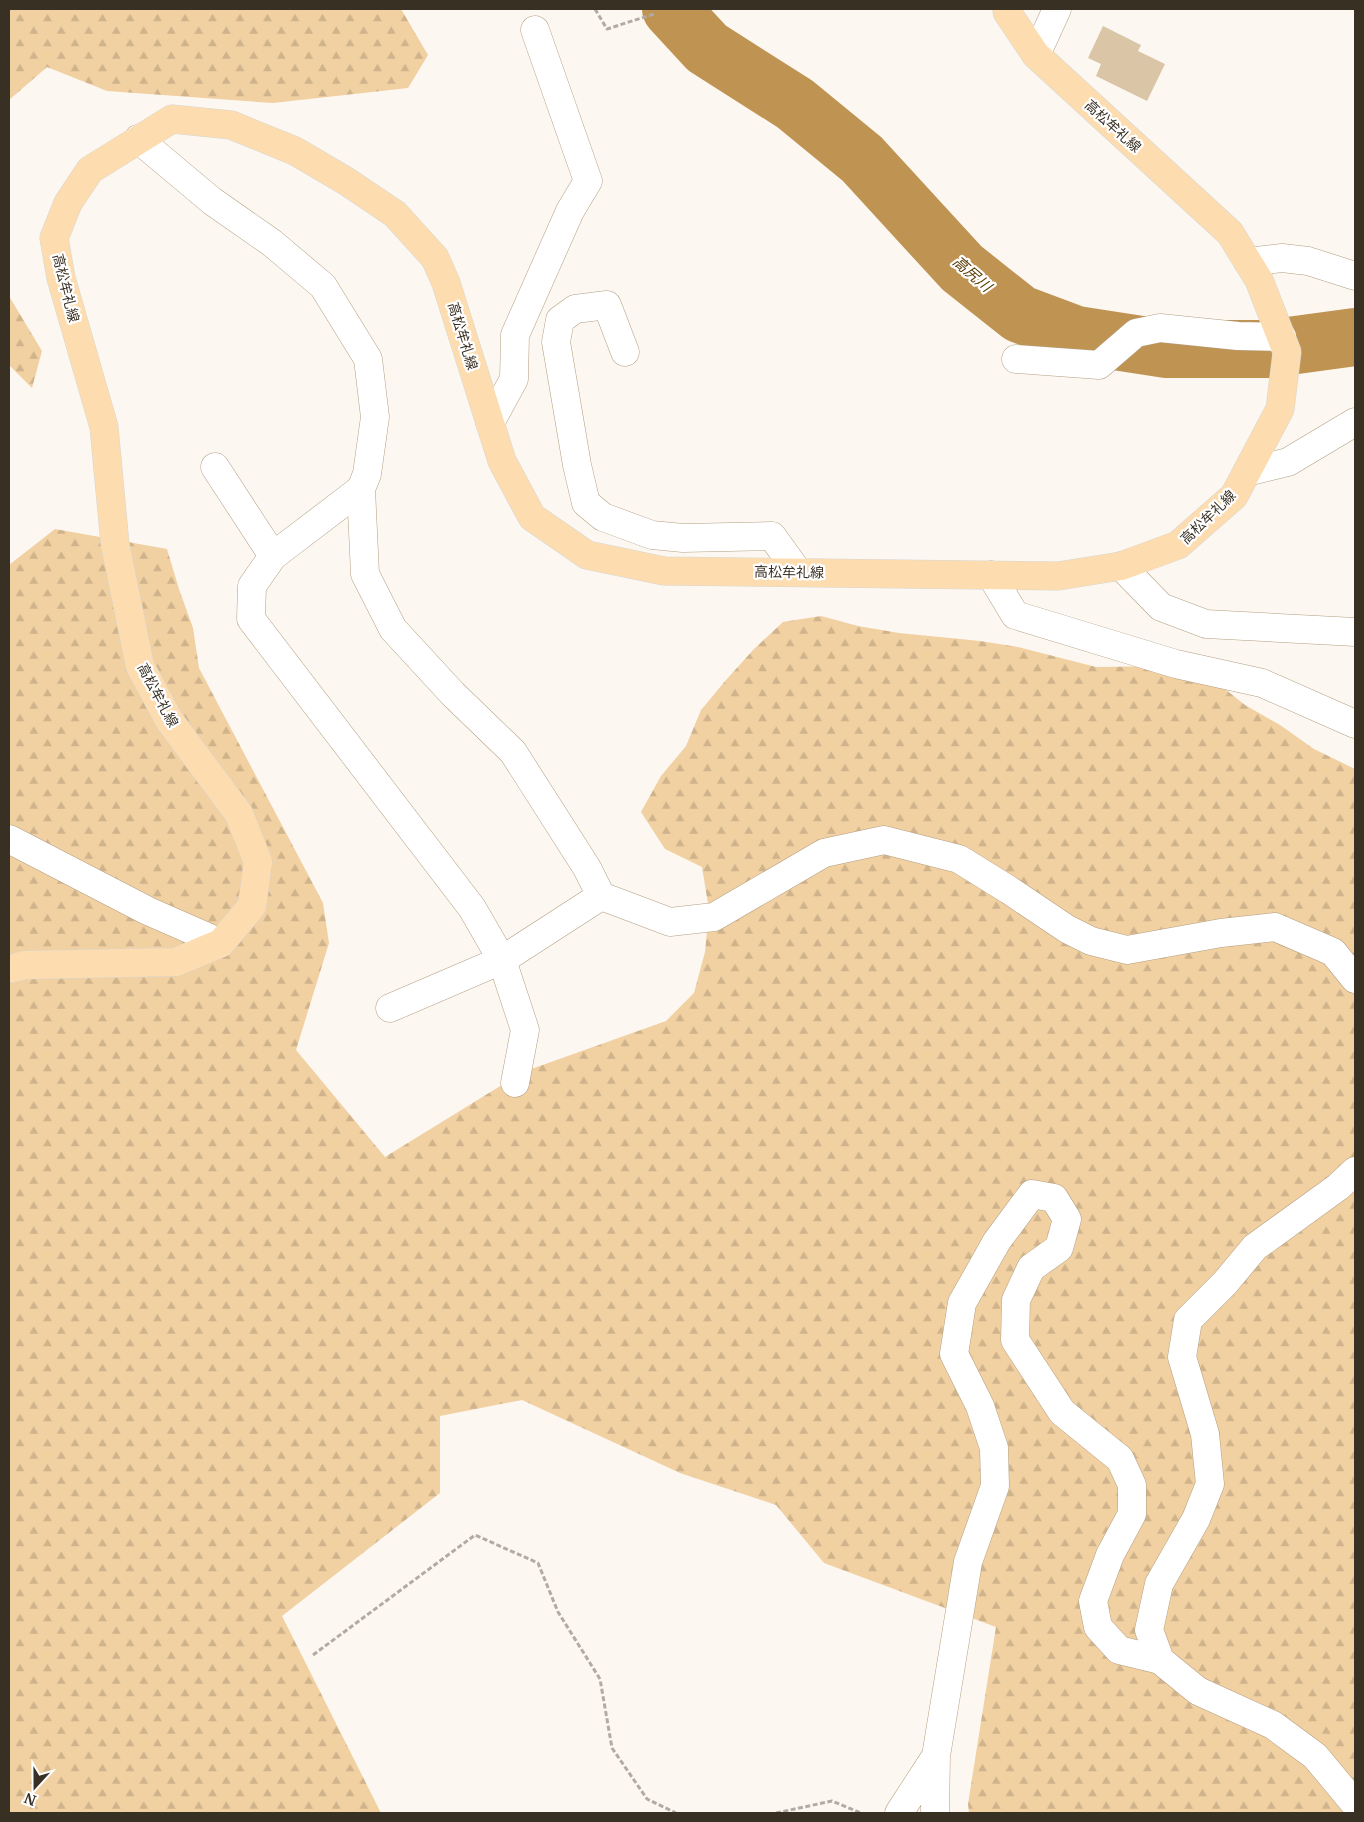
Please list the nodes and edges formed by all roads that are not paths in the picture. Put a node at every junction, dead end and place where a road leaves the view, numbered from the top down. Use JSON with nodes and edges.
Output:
{"nodes":[{"id":1,"x":1007,"y":9,"type":"edge"},
{"id":2,"x":1057,"y":9,"type":"edge"},
{"id":3,"x":535,"y":30,"type":"dead end"},
{"id":4,"x":1036,"y":55,"type":"junction"},
{"id":5,"x":138,"y":139,"type":"junction"},
{"id":6,"x":1248,"y":262,"type":"junction"},
{"id":7,"x":1355,"y":276,"type":"edge"},
{"id":8,"x":1282,"y":337,"type":"junction"},
{"id":9,"x":625,"y":352,"type":"dead end"},
{"id":10,"x":1016,"y":359,"type":"dead end"},
{"id":11,"x":1355,"y":422,"type":"edge"},
{"id":12,"x":490,"y":423,"type":"junction"},
{"id":13,"x":215,"y":468,"type":"dead end"},
{"id":14,"x":1247,"y":472,"type":"junction"},
{"id":15,"x":361,"y":489,"type":"junction"},
{"id":16,"x":273,"y":556,"type":"junction"},
{"id":17,"x":1120,"y":566,"type":"junction"},
{"id":18,"x":798,"y":572,"type":"junction"},
{"id":19,"x":991,"y":575,"type":"junction"},
{"id":20,"x":1355,"y":632,"type":"edge"},
{"id":21,"x":1355,"y":724,"type":"edge"},
{"id":22,"x":9,"y":839,"type":"edge"},
{"id":23,"x":601,"y":896,"type":"junction"},
{"id":24,"x":221,"y":942,"type":"junction"},
{"id":25,"x":502,"y":960,"type":"junction"},
{"id":26,"x":9,"y":968,"type":"edge"},
{"id":27,"x":1355,"y":979,"type":"edge"},
{"id":28,"x":390,"y":1008,"type":"dead end"},
{"id":29,"x":516,"y":1083,"type":"dead end"},
{"id":30,"x":1355,"y":1171,"type":"edge"},
{"id":31,"x":1160,"y":1660,"type":"junction"},
{"id":32,"x":936,"y":1756,"type":"junction"},
{"id":33,"x":1355,"y":1804,"type":"edge"},
{"id":34,"x":899,"y":1813,"type":"edge"},
{"id":35,"x":935,"y":1813,"type":"edge"}],
"edges":[{"from":1,"to":4,"type":"main road","name":"高松牟礼線"},
{"from":2,"to":4,"type":"street"},
{"from":3,"to":12,"type":"street"},
{"from":4,"to":6,"type":"main road","name":"高松牟礼線"},
{"from":5,"to":12,"type":"main road","name":"高松牟礼線"},
{"from":5,"to":15,"type":"street"},
{"from":5,"to":24,"type":"main road","name":"高松牟礼線"},
{"from":6,"to":7,"type":"street"},
{"from":6,"to":8,"type":"main road","name":"高松牟礼線"},
{"from":8,"to":10,"type":"street"},
{"from":8,"to":14,"type":"main road","name":"高松牟礼線"},
{"from":9,"to":18,"type":"street"},
{"from":11,"to":14,"type":"street"},
{"from":12,"to":18,"type":"main road","name":"高松牟礼線"},
{"from":13,"to":16,"type":"street"},
{"from":14,"to":17,"type":"main road","name":"高松牟礼線"},
{"from":15,"to":16,"type":"street"},
{"from":15,"to":23,"type":"street"},
{"from":16,"to":25,"type":"street"},
{"from":17,"to":19,"type":"main road","name":"高松牟礼線"},
{"from":17,"to":20,"type":"street"},
{"from":18,"to":19,"type":"main road","name":"高松牟礼線"},
{"from":19,"to":21,"type":"street"},
{"from":22,"to":24,"type":"street"},
{"from":23,"to":25,"type":"street"},
{"from":23,"to":27,"type":"street"},
{"from":24,"to":26,"type":"main road","name":"高松牟礼線"},
{"from":25,"to":28,"type":"street"},
{"from":25,"to":29,"type":"street"},
{"from":30,"to":31,"type":"street"},
{"from":31,"to":32,"type":"street"},
{"from":31,"to":33,"type":"street"},
{"from":32,"to":34,"type":"street"},
{"from":32,"to":35,"type":"street"}]}
